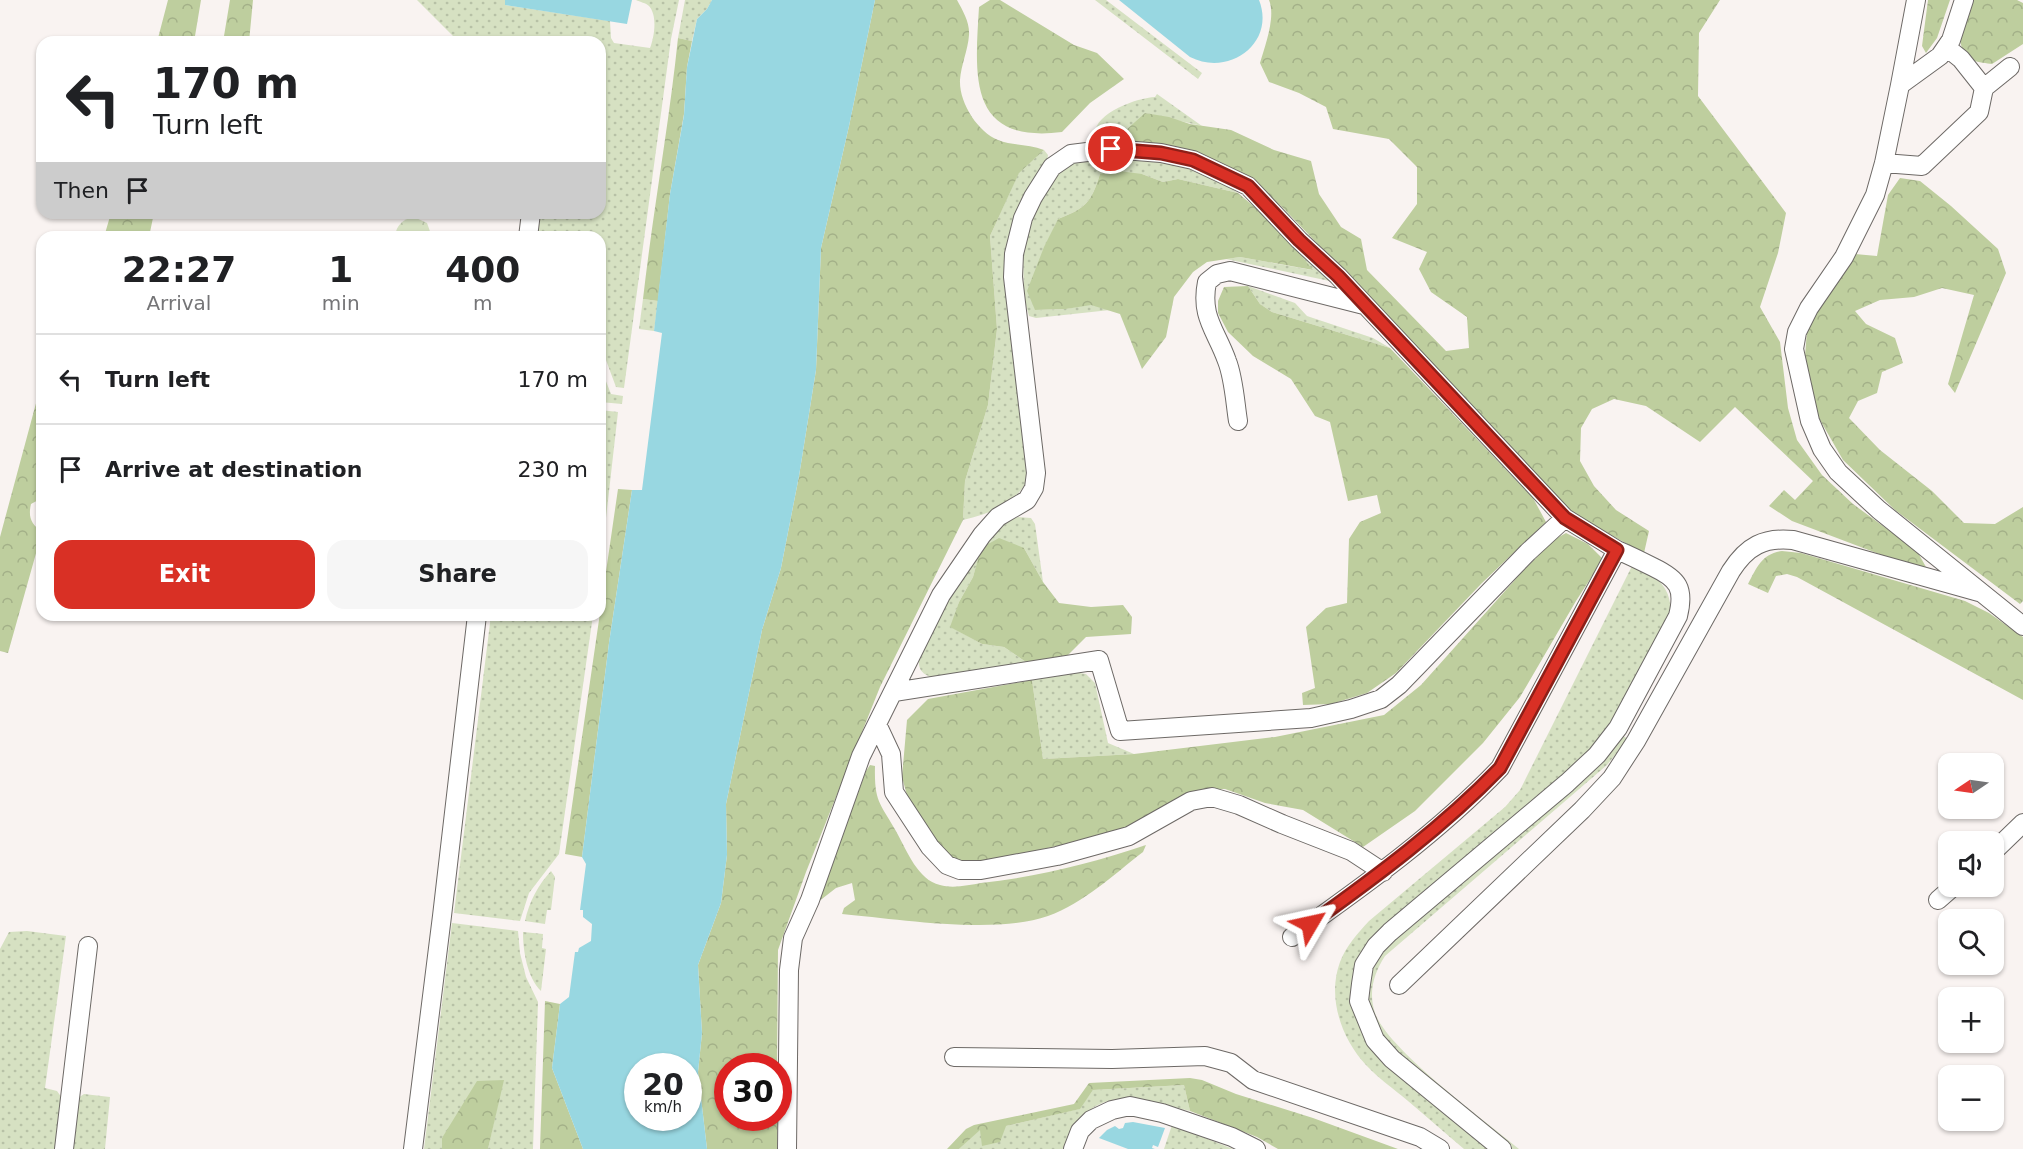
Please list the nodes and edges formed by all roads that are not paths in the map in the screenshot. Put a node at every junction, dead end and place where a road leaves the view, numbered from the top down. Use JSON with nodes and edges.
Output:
{"nodes":[{"id":1,"x":1916,"y":0,"type":"edge"},
{"id":2,"x":1964,"y":0,"type":"edge"},
{"id":3,"x":1946,"y":47,"type":"junction"},
{"id":4,"x":2010,"y":67,"type":"dead end"},
{"id":5,"x":1900,"y":86,"type":"junction"},
{"id":6,"x":1983,"y":88,"type":"junction"},
{"id":7,"x":1884,"y":163,"type":"junction"},
{"id":8,"x":1364,"y":305,"type":"junction"},
{"id":9,"x":1238,"y":421,"type":"dead end"},
{"id":10,"x":1565,"y":518,"type":"junction"},
{"id":11,"x":1617,"y":550,"type":"junction"},
{"id":12,"x":1978,"y":592,"type":"junction"},
{"id":13,"x":476,"y":621,"type":"edge"},
{"id":14,"x":2023,"y":626,"type":"edge"},
{"id":15,"x":894,"y":692,"type":"junction"},
{"id":16,"x":877,"y":724,"type":"junction"},
{"id":17,"x":2023,"y":823,"type":"edge"},
{"id":18,"x":2004,"y":841,"type":"edge"},
{"id":19,"x":1383,"y":872,"type":"junction"},
{"id":20,"x":1941,"y":897,"type":"edge"},
{"id":21,"x":1938,"y":900,"type":"dead end"},
{"id":22,"x":1292,"y":937,"type":"dead end"},
{"id":23,"x":88,"y":946,"type":"dead end"},
{"id":24,"x":1399,"y":985,"type":"dead end"},
{"id":25,"x":954,"y":1057,"type":"dead end"},
{"id":26,"x":64,"y":1149,"type":"edge"},
{"id":27,"x":413,"y":1149,"type":"edge"},
{"id":28,"x":787,"y":1149,"type":"edge"},
{"id":29,"x":1073,"y":1149,"type":"edge"},
{"id":30,"x":1256,"y":1149,"type":"edge"},
{"id":31,"x":1440,"y":1149,"type":"edge"},
{"id":32,"x":1502,"y":1149,"type":"edge"}],
"edges":[{"from":1,"to":5,"type":"street"},
{"from":2,"to":3,"type":"street"},
{"from":3,"to":5,"type":"street"},
{"from":3,"to":6,"type":"street"},
{"from":4,"to":6,"type":"street"},
{"from":5,"to":7,"type":"street"},
{"from":6,"to":7,"type":"street"},
{"from":7,"to":12,"type":"street"},
{"from":8,"to":9,"type":"street"},
{"from":8,"to":10,"type":"street"},
{"from":8,"to":15,"type":"street"},
{"from":10,"to":11,"type":"street"},
{"from":10,"to":15,"type":"street"},
{"from":11,"to":19,"type":"street"},
{"from":11,"to":32,"type":"street"},
{"from":12,"to":14,"type":"street"},
{"from":12,"to":24,"type":"street"},
{"from":13,"to":27,"type":"street"},
{"from":15,"to":16,"type":"street"},
{"from":16,"to":19,"type":"street"},
{"from":16,"to":28,"type":"street"},
{"from":17,"to":18,"type":"street"},
{"from":19,"to":22,"type":"street"},
{"from":20,"to":21,"type":"street"},
{"from":23,"to":26,"type":"street"},
{"from":25,"to":31,"type":"street"},
{"from":29,"to":30,"type":"street"}]}
